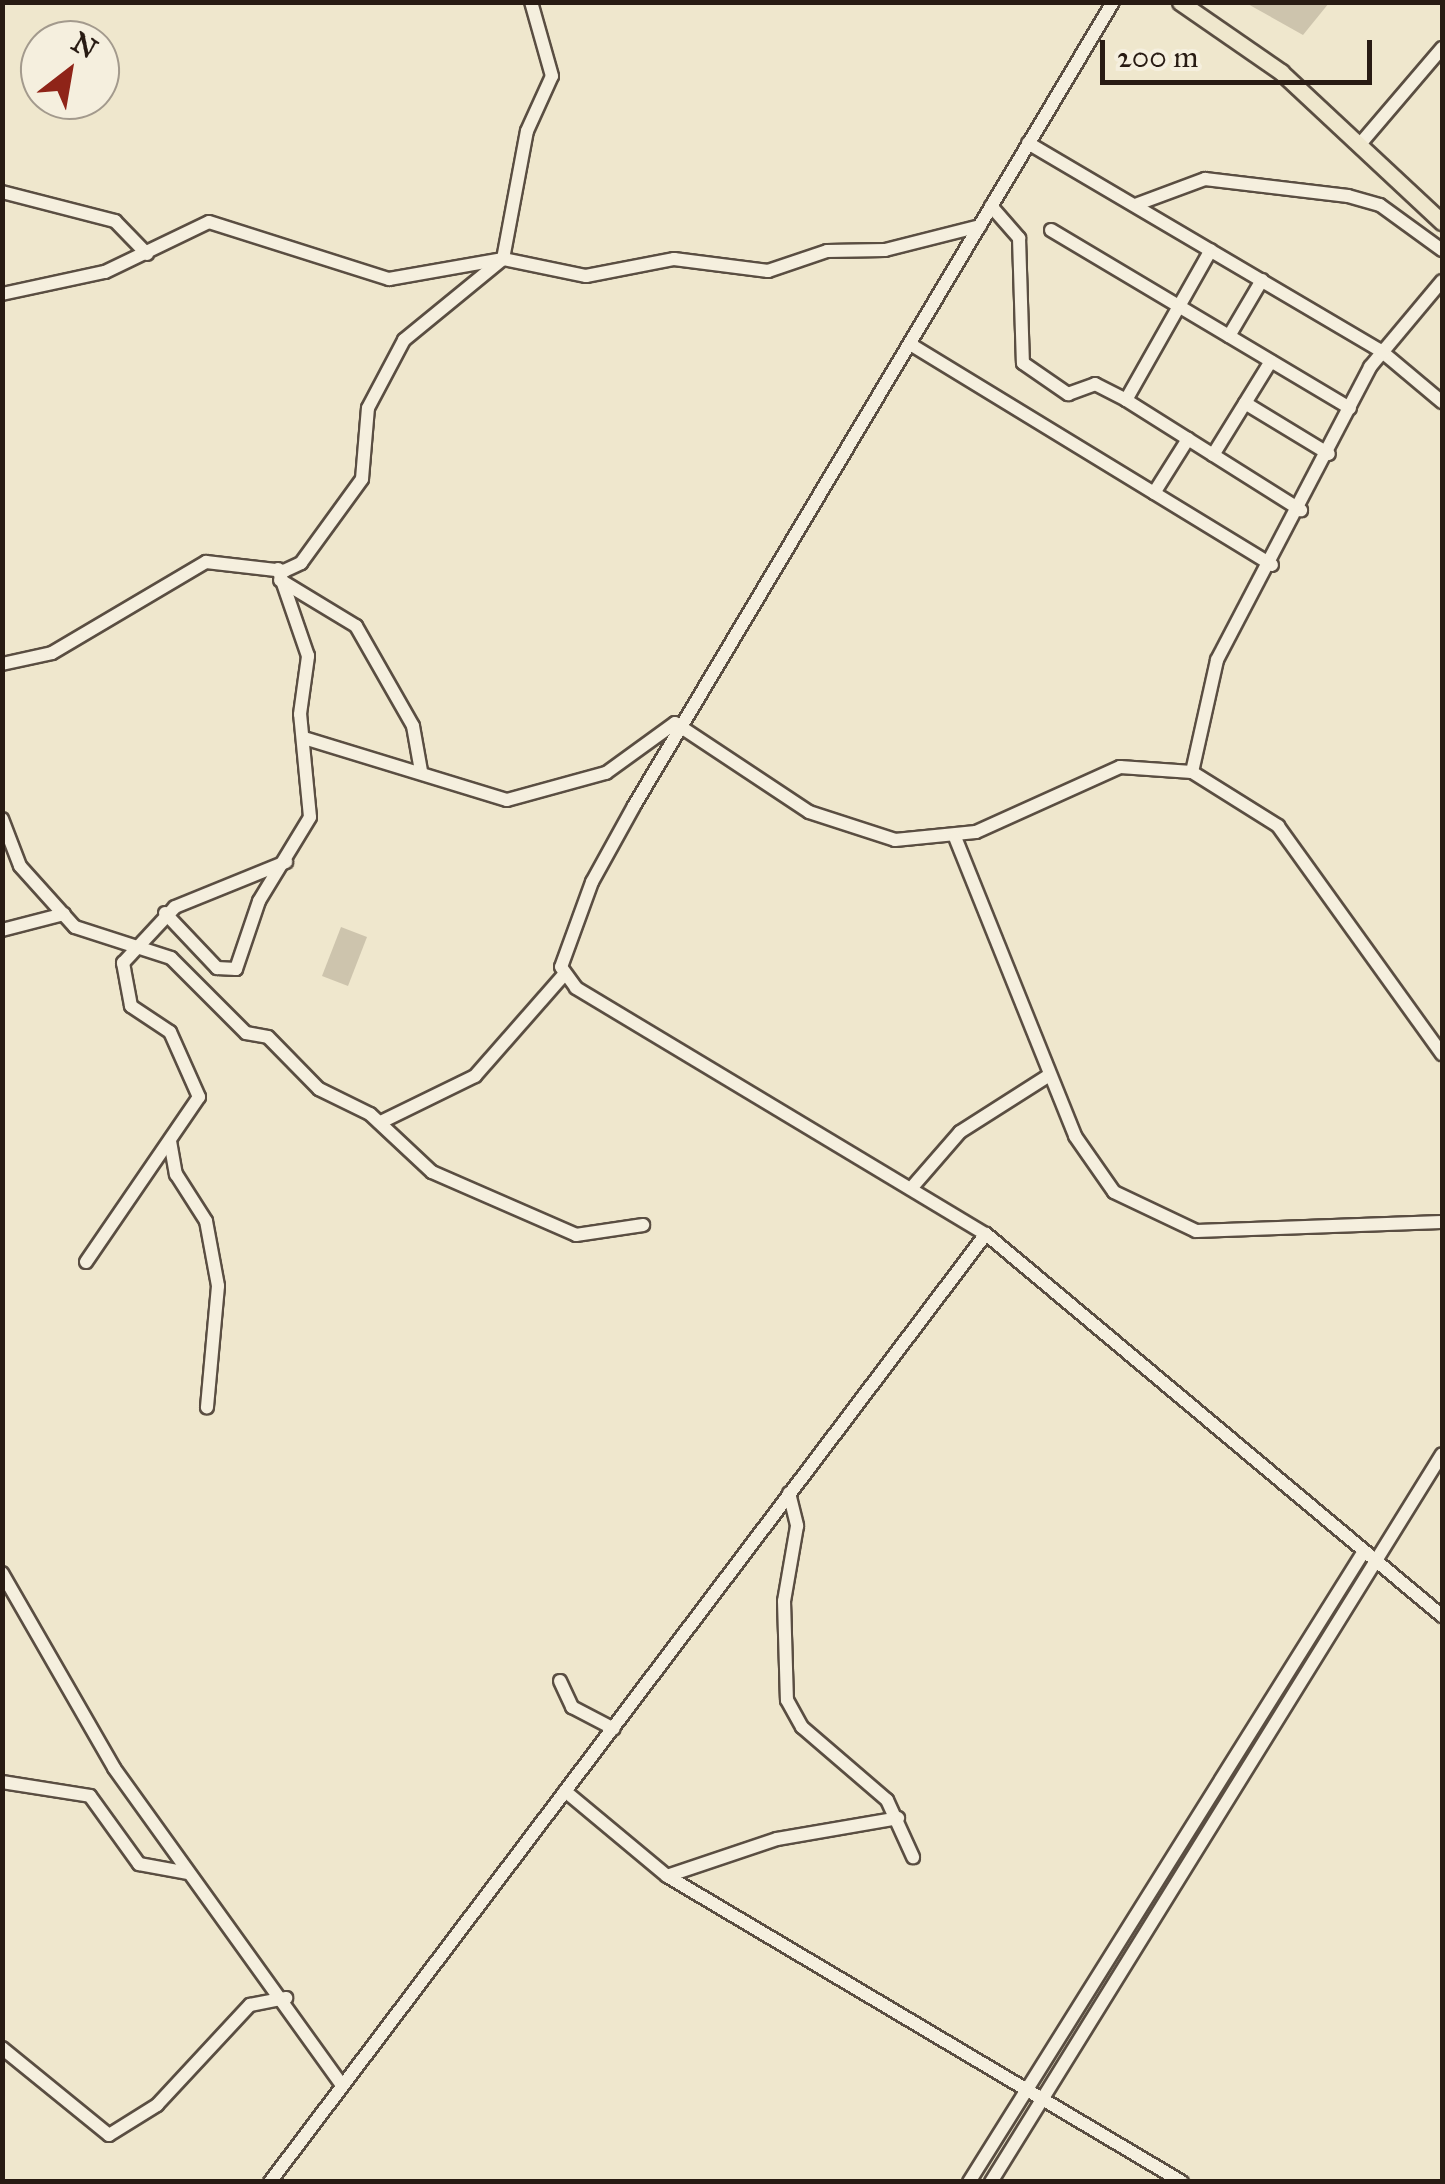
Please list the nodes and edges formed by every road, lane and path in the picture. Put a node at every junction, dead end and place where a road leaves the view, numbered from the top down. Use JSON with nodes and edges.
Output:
{"nodes":[{"id":1,"x":531,"y":2,"type":"edge"},
{"id":2,"x":1113,"y":2,"type":"edge"},
{"id":3,"x":1180,"y":2,"type":"edge"},
{"id":4,"x":1442,"y":48,"type":"edge"},
{"id":5,"x":1028,"y":143,"type":"junction"},
{"id":6,"x":1361,"y":143,"type":"junction"},
{"id":7,"x":2,"y":192,"type":"edge"},
{"id":8,"x":1135,"y":205,"type":"junction"},
{"id":9,"x":991,"y":206,"type":"junction"},
{"id":10,"x":1442,"y":222,"type":"edge"},
{"id":11,"x":980,"y":226,"type":"junction"},
{"id":12,"x":1051,"y":230,"type":"dead end"},
{"id":13,"x":1210,"y":250,"type":"junction"},
{"id":14,"x":1442,"y":250,"type":"edge"},
{"id":15,"x":147,"y":254,"type":"junction"},
{"id":16,"x":503,"y":259,"type":"junction"},
{"id":17,"x":1262,"y":280,"type":"junction"},
{"id":18,"x":1442,"y":281,"type":"edge"},
{"id":19,"x":2,"y":294,"type":"edge"},
{"id":20,"x":1178,"y":306,"type":"junction"},
{"id":21,"x":1228,"y":336,"type":"junction"},
{"id":22,"x":910,"y":344,"type":"junction"},
{"id":23,"x":1380,"y":350,"type":"junction"},
{"id":24,"x":1271,"y":361,"type":"junction"},
{"id":25,"x":1126,"y":400,"type":"junction"},
{"id":26,"x":1442,"y":402,"type":"edge"},
{"id":27,"x":1245,"y":404,"type":"junction"},
{"id":28,"x":1350,"y":408,"type":"junction"},
{"id":29,"x":1188,"y":439,"type":"junction"},
{"id":30,"x":1329,"y":454,"type":"junction"},
{"id":31,"x":1213,"y":455,"type":"junction"},
{"id":32,"x":1154,"y":493,"type":"junction"},
{"id":33,"x":1301,"y":510,"type":"junction"},
{"id":34,"x":1272,"y":565,"type":"junction"},
{"id":35,"x":279,"y":575,"type":"junction"},
{"id":36,"x":2,"y":664,"type":"edge"},
{"id":37,"x":682,"y":729,"type":"junction"},
{"id":38,"x":304,"y":738,"type":"junction"},
{"id":39,"x":421,"y":771,"type":"junction"},
{"id":40,"x":1192,"y":772,"type":"junction"},
{"id":41,"x":2,"y":819,"type":"edge"},
{"id":42,"x":955,"y":836,"type":"junction"},
{"id":43,"x":286,"y":862,"type":"junction"},
{"id":44,"x":165,"y":913,"type":"junction"},
{"id":45,"x":64,"y":914,"type":"junction"},
{"id":46,"x":2,"y":930,"type":"edge"},
{"id":47,"x":137,"y":945,"type":"junction"},
{"id":48,"x":564,"y":976,"type":"junction"},
{"id":49,"x":1442,"y":1054,"type":"edge"},
{"id":50,"x":1048,"y":1076,"type":"junction"},
{"id":51,"x":381,"y":1122,"type":"junction"},
{"id":52,"x":170,"y":1141,"type":"junction"},
{"id":53,"x":914,"y":1185,"type":"junction"},
{"id":54,"x":1442,"y":1222,"type":"edge"},
{"id":55,"x":644,"y":1226,"type":"dead end"},
{"id":56,"x":986,"y":1234,"type":"junction"},
{"id":57,"x":86,"y":1262,"type":"dead end"},
{"id":58,"x":207,"y":1408,"type":"dead end"},
{"id":59,"x":1440,"y":1462,"type":"edge"},
{"id":60,"x":790,"y":1493,"type":"junction"},
{"id":61,"x":1366,"y":1560,"type":"junction"},
{"id":62,"x":2,"y":1574,"type":"edge"},
{"id":63,"x":1442,"y":1616,"type":"edge"},
{"id":64,"x":560,"y":1680,"type":"dead end"},
{"id":65,"x":614,"y":1728,"type":"junction"},
{"id":66,"x":2,"y":1782,"type":"edge"},
{"id":67,"x":565,"y":1791,"type":"junction"},
{"id":68,"x":898,"y":1818,"type":"junction"},
{"id":69,"x":913,"y":1857,"type":"dead end"},
{"id":70,"x":188,"y":1874,"type":"junction"},
{"id":71,"x":668,"y":1876,"type":"junction"},
{"id":72,"x":286,"y":1998,"type":"junction"},
{"id":73,"x":2,"y":2048,"type":"edge"},
{"id":74,"x":340,"y":2082,"type":"junction"},
{"id":75,"x":1028,"y":2088,"type":"junction"},
{"id":76,"x":1044,"y":2098,"type":"junction"},
{"id":77,"x":270,"y":2182,"type":"edge"},
{"id":78,"x":970,"y":2182,"type":"edge"},
{"id":79,"x":991,"y":2182,"type":"edge"},
{"id":80,"x":1182,"y":2182,"type":"edge"}],
"edges":[{"from":1,"to":16,"type":"street"},
{"from":2,"to":5,"type":"street"},
{"from":3,"to":6,"type":"main road"},
{"from":4,"to":6,"type":"street"},
{"from":5,"to":8,"type":"street"},
{"from":5,"to":9,"type":"street"},
{"from":6,"to":10,"type":"main road"},
{"from":7,"to":15,"type":"street"},
{"from":8,"to":13,"type":"street"},
{"from":8,"to":14,"type":"street"},
{"from":9,"to":11,"type":"street"},
{"from":9,"to":25,"type":"street"},
{"from":11,"to":16,"type":"street"},
{"from":11,"to":22,"type":"street"},
{"from":12,"to":20,"type":"street"},
{"from":13,"to":17,"type":"street"},
{"from":13,"to":20,"type":"street"},
{"from":15,"to":16,"type":"street"},
{"from":15,"to":19,"type":"street"},
{"from":16,"to":35,"type":"street"},
{"from":17,"to":21,"type":"street"},
{"from":17,"to":23,"type":"street"},
{"from":18,"to":23,"type":"street"},
{"from":20,"to":21,"type":"street"},
{"from":20,"to":25,"type":"street"},
{"from":21,"to":24,"type":"street"},
{"from":22,"to":32,"type":"street"},
{"from":22,"to":37,"type":"street"},
{"from":23,"to":26,"type":"street"},
{"from":23,"to":28,"type":"street"},
{"from":24,"to":27,"type":"street"},
{"from":24,"to":28,"type":"street"},
{"from":25,"to":29,"type":"street"},
{"from":27,"to":30,"type":"street"},
{"from":27,"to":31,"type":"street"},
{"from":28,"to":30,"type":"street"},
{"from":29,"to":31,"type":"street"},
{"from":29,"to":32,"type":"street"},
{"from":30,"to":33,"type":"street"},
{"from":31,"to":33,"type":"street"},
{"from":32,"to":34,"type":"street"},
{"from":33,"to":34,"type":"street"},
{"from":34,"to":40,"type":"street"},
{"from":35,"to":36,"type":"street"},
{"from":35,"to":38,"type":"street"},
{"from":35,"to":39,"type":"street"},
{"from":37,"to":39,"type":"street"},
{"from":37,"to":42,"type":"street"},
{"from":37,"to":48,"type":"street"},
{"from":38,"to":39,"type":"street"},
{"from":38,"to":43,"type":"street"},
{"from":40,"to":42,"type":"street"},
{"from":40,"to":49,"type":"street"},
{"from":41,"to":45,"type":"street"},
{"from":42,"to":50,"type":"street"},
{"from":43,"to":44,"type":"street"},
{"from":43,"to":44,"type":"street"},
{"from":44,"to":47,"type":"street"},
{"from":45,"to":46,"type":"street"},
{"from":45,"to":47,"type":"street"},
{"from":47,"to":51,"type":"street"},
{"from":47,"to":52,"type":"street"},
{"from":48,"to":51,"type":"street"},
{"from":48,"to":53,"type":"street"},
{"from":50,"to":53,"type":"street"},
{"from":50,"to":54,"type":"street"},
{"from":51,"to":55,"type":"street"},
{"from":52,"to":57,"type":"street"},
{"from":52,"to":58,"type":"street"},
{"from":53,"to":56,"type":"street"},
{"from":56,"to":60,"type":"street"},
{"from":56,"to":61,"type":"street"},
{"from":59,"to":61,"type":"street"},
{"from":60,"to":65,"type":"street"},
{"from":60,"to":68,"type":"street"},
{"from":61,"to":63,"type":"street"},
{"from":61,"to":75,"type":"street"},
{"from":61,"to":76,"type":"street"},
{"from":62,"to":70,"type":"street"},
{"from":64,"to":65,"type":"street"},
{"from":65,"to":67,"type":"street"},
{"from":66,"to":70,"type":"street"},
{"from":67,"to":71,"type":"street"},
{"from":67,"to":74,"type":"street"},
{"from":68,"to":69,"type":"street"},
{"from":68,"to":71,"type":"street"},
{"from":70,"to":72,"type":"street"},
{"from":71,"to":75,"type":"street"},
{"from":72,"to":73,"type":"street"},
{"from":72,"to":74,"type":"street"},
{"from":74,"to":77,"type":"street"},
{"from":75,"to":76,"type":"street"},
{"from":75,"to":78,"type":"street"},
{"from":76,"to":79,"type":"street"},
{"from":76,"to":80,"type":"street"}]}
